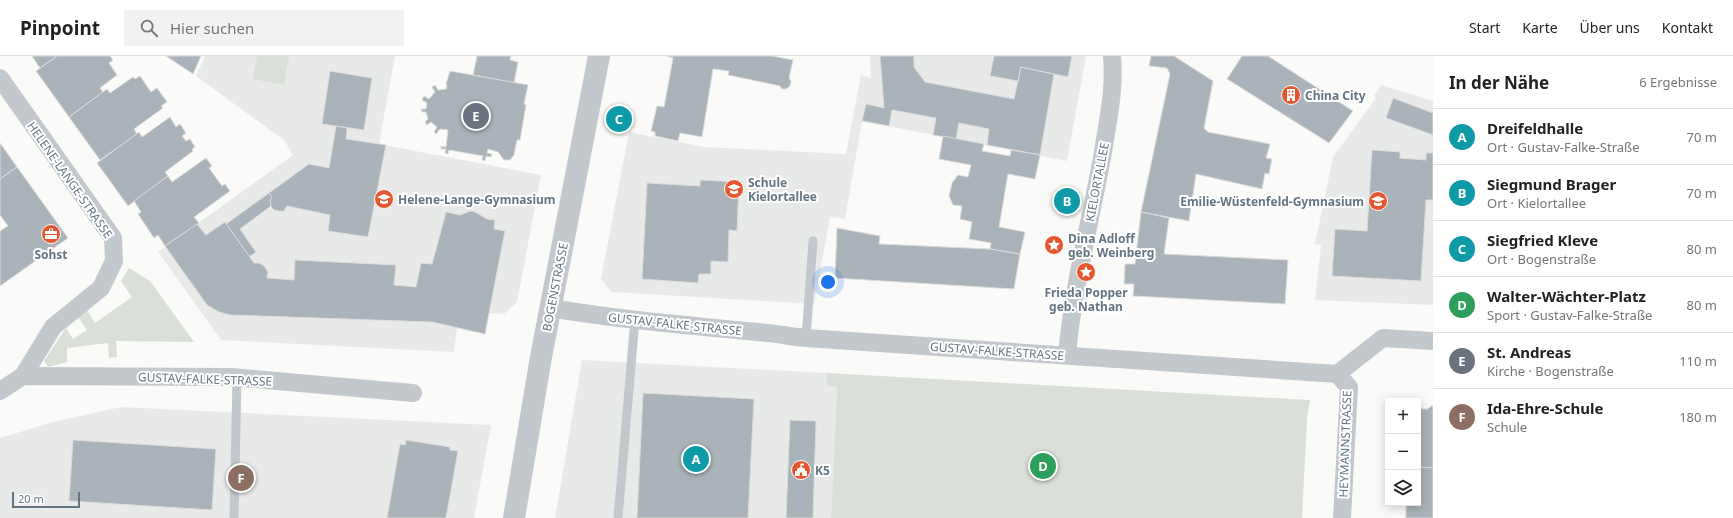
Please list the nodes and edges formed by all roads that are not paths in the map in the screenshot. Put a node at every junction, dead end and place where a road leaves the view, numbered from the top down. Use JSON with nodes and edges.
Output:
{"nodes":[{"id":1,"x":599,"y":56,"type":"edge"},
{"id":2,"x":1112,"y":56,"type":"edge"},
{"id":3,"x":0,"y":78,"type":"edge"},
{"id":4,"x":813,"y":242,"type":"dead end"},
{"id":5,"x":550,"y":308,"type":"junction"},
{"id":6,"x":635,"y":319,"type":"junction"},
{"id":7,"x":806,"y":338,"type":"junction"},
{"id":8,"x":1433,"y":342,"type":"edge"},
{"id":9,"x":1067,"y":355,"type":"junction"},
{"id":10,"x":1337,"y":374,"type":"junction"},
{"id":11,"x":23,"y":376,"type":"junction"},
{"id":12,"x":237,"y":378,"type":"junction"},
{"id":13,"x":0,"y":391,"type":"edge"},
{"id":14,"x":413,"y":393,"type":"dead end"},
{"id":15,"x":234,"y":518,"type":"edge"},
{"id":16,"x":514,"y":518,"type":"edge"},
{"id":17,"x":618,"y":518,"type":"edge"},
{"id":18,"x":1342,"y":518,"type":"edge"}],
"edges":[{"from":1,"to":5,"type":"street","name":"BOGENSTRASSE"},
{"from":2,"to":9,"type":"street","name":"KIELORTALLEE"},
{"from":3,"to":11,"type":"street","name":"HELENE-LANGE-STRASSE"},
{"from":4,"to":7,"type":"lane"},
{"from":5,"to":6,"type":"street","name":"GUSTAV-FALKE-STRASSE"},
{"from":5,"to":16,"type":"street","name":"BOGENSTRASSE"},
{"from":6,"to":7,"type":"street","name":"GUSTAV-FALKE-STRASSE"},
{"from":6,"to":17,"type":"lane"},
{"from":7,"to":9,"type":"street","name":"GUSTAV-FALKE-STRASSE"},
{"from":8,"to":10,"type":"street"},
{"from":9,"to":10,"type":"street","name":"GUSTAV-FALKE-STRASSE"},
{"from":10,"to":18,"type":"street","name":"HEYMANNSTRASSE"},
{"from":11,"to":12,"type":"street","name":"GUSTAV-FALKE-STRASSE"},
{"from":11,"to":13,"type":"street"},
{"from":12,"to":14,"type":"street","name":"GUSTAV-FALKE-STRASSE"},
{"from":12,"to":15,"type":"lane"}]}
